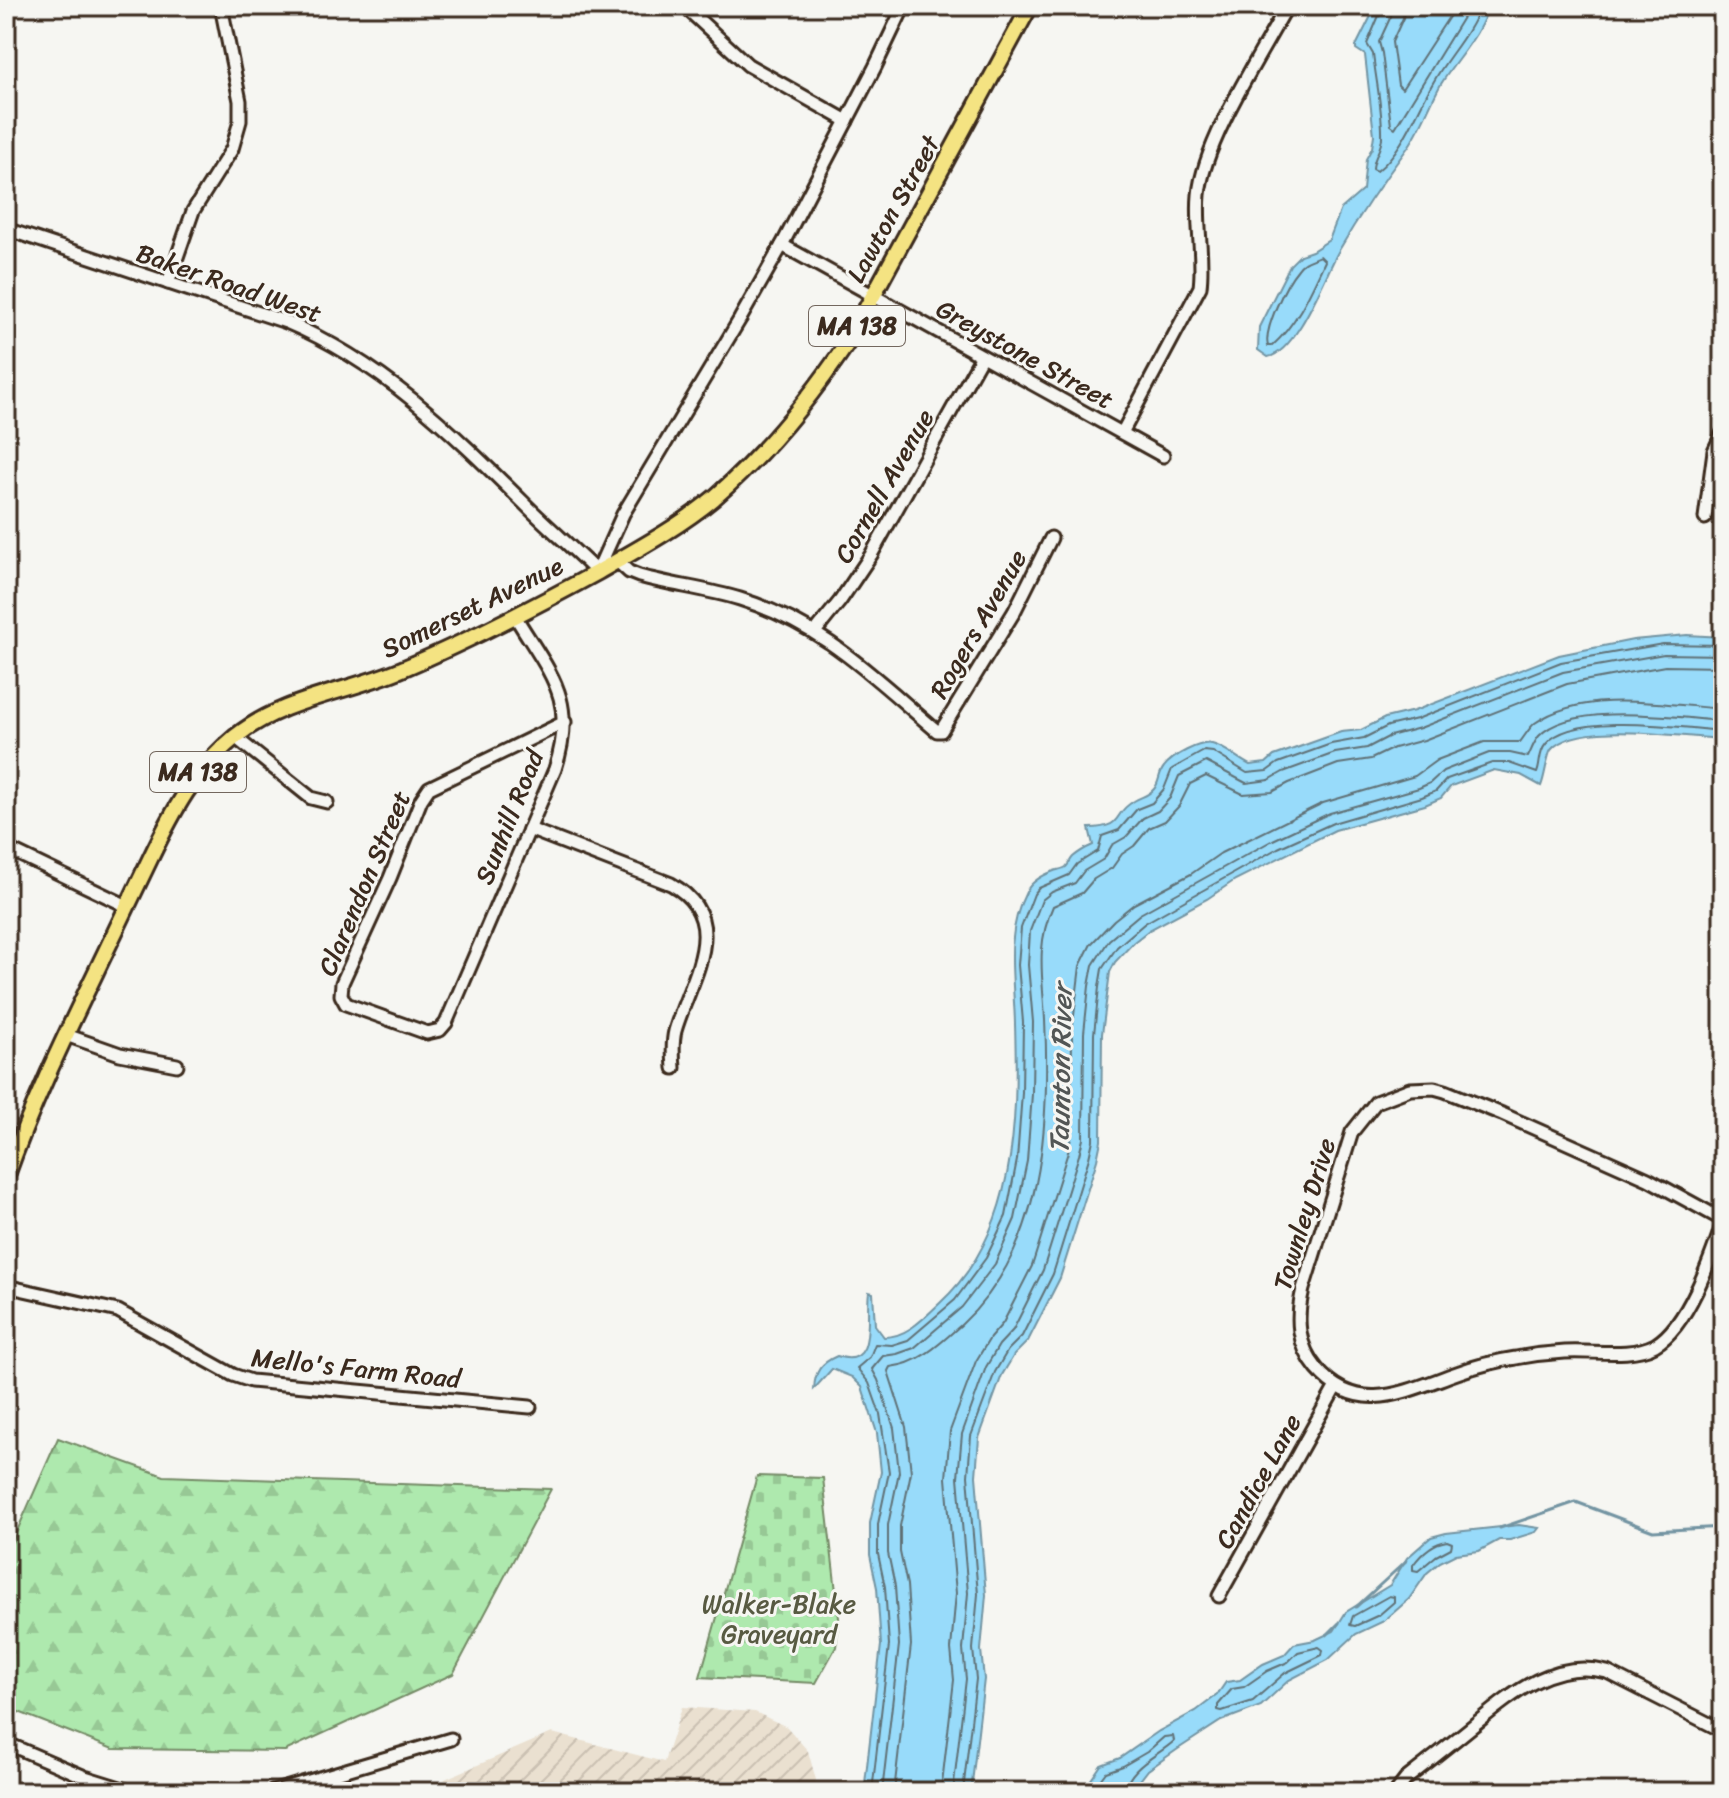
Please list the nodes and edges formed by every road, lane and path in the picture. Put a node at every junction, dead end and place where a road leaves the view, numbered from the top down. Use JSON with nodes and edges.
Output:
{"nodes":[{"id":1,"x":221,"y":6,"type":"edge"},
{"id":2,"x":684,"y":6,"type":"edge"},
{"id":3,"x":904,"y":6,"type":"edge"},
{"id":4,"x":1030,"y":6,"type":"edge"},
{"id":5,"x":1287,"y":6,"type":"edge"},
{"id":6,"x":847,"y":121,"type":"junction"},
{"id":7,"x":6,"y":229,"type":"edge"},
{"id":8,"x":782,"y":245,"type":"junction"},
{"id":9,"x":168,"y":283,"type":"junction"},
{"id":10,"x":874,"y":296,"type":"junction"},
{"id":11,"x":982,"y":356,"type":"junction"},
{"id":12,"x":1723,"y":432,"type":"edge"},
{"id":13,"x":1122,"y":433,"type":"junction"},
{"id":14,"x":1163,"y":456,"type":"dead end"},
{"id":15,"x":1705,"y":518,"type":"dead end"},
{"id":16,"x":1051,"y":538,"type":"dead end"},
{"id":17,"x":617,"y":561,"type":"junction"},
{"id":18,"x":597,"y":572,"type":"junction"},
{"id":19,"x":515,"y":616,"type":"junction"},
{"id":20,"x":815,"y":632,"type":"junction"},
{"id":21,"x":565,"y":722,"type":"junction"},
{"id":22,"x":235,"y":737,"type":"junction"},
{"id":23,"x":327,"y":802,"type":"dead end"},
{"id":24,"x":529,"y":829,"type":"junction"},
{"id":25,"x":6,"y":848,"type":"edge"},
{"id":26,"x":127,"y":906,"type":"junction"},
{"id":27,"x":436,"y":1032,"type":"joint"},
{"id":28,"x":66,"y":1035,"type":"junction"},
{"id":29,"x":177,"y":1065,"type":"dead end"},
{"id":30,"x":674,"y":1068,"type":"dead end"},
{"id":31,"x":6,"y":1178,"type":"edge"},
{"id":32,"x":1723,"y":1222,"type":"edge"},
{"id":33,"x":6,"y":1286,"type":"edge"},
{"id":34,"x":1335,"y":1388,"type":"junction"},
{"id":35,"x":530,"y":1407,"type":"dead end"},
{"id":36,"x":1219,"y":1596,"type":"dead end"},
{"id":37,"x":1723,"y":1731,"type":"edge"},
{"id":38,"x":451,"y":1739,"type":"dead end"},
{"id":39,"x":6,"y":1743,"type":"edge"},
{"id":40,"x":133,"y":1792,"type":"edge"},
{"id":41,"x":272,"y":1792,"type":"edge"},
{"id":42,"x":1396,"y":1792,"type":"edge"}],
"edges":[{"from":1,"to":9,"type":"street"},
{"from":2,"to":6,"type":"street"},
{"from":3,"to":6,"type":"street","name":"Somerset Avenue"},
{"from":4,"to":10,"type":"main road","name":"Lawton Street","number":"MA 138"},
{"from":5,"to":13,"type":"street"},
{"from":6,"to":8,"type":"street","name":"Somerset Avenue"},
{"from":7,"to":9,"type":"street","name":"Baker Road West"},
{"from":8,"to":10,"type":"street","name":"Greystone Street"},
{"from":8,"to":18,"type":"street","name":"Somerset Avenue"},
{"from":9,"to":18,"type":"street","name":"Baker Road West"},
{"from":10,"to":11,"type":"street","name":"Greystone Street"},
{"from":10,"to":17,"type":"main road","name":"Lawton Street","number":"MA 138"},
{"from":11,"to":13,"type":"street","name":"Greystone Street"},
{"from":11,"to":20,"type":"street","name":"Cornell Avenue"},
{"from":12,"to":15,"type":"street"},
{"from":13,"to":14,"type":"street","name":"Greystone Street"},
{"from":16,"to":20,"type":"street","name":"Rogers Avenue"},
{"from":17,"to":18,"type":"main road","name":"Lawton Street","number":"MA 138"},
{"from":17,"to":20,"type":"street"},
{"from":18,"to":19,"type":"main road","name":"Somerset Avenue","number":"MA 138"},
{"from":19,"to":21,"type":"street","name":"Sunhill Road"},
{"from":19,"to":22,"type":"main road","name":"Somerset Avenue","number":"MA 138"},
{"from":21,"to":24,"type":"street","name":"Sunhill Road"},
{"from":21,"to":27,"type":"street","name":"Clarendon Street"},
{"from":22,"to":23,"type":"street"},
{"from":22,"to":26,"type":"main road","name":"Somerset Avenue","number":"MA 138"},
{"from":24,"to":27,"type":"street","name":"Sunhill Road"},
{"from":24,"to":30,"type":"street"},
{"from":25,"to":26,"type":"street"},
{"from":26,"to":28,"type":"main road","name":"Somerset Avenue","number":"MA 138"},
{"from":28,"to":29,"type":"street"},
{"from":28,"to":31,"type":"main road","name":"Somerset Avenue","number":"MA 138"},
{"from":32,"to":34,"type":"street","name":"Townley Drive"},
{"from":32,"to":34,"type":"street","name":"Townley Drive"},
{"from":33,"to":35,"type":"street","name":"Mello's Farm Road"},
{"from":34,"to":36,"type":"street","name":"Candice Lane"},
{"from":37,"to":42,"type":"street"},
{"from":38,"to":41,"type":"street"},
{"from":39,"to":40,"type":"street"}]}
